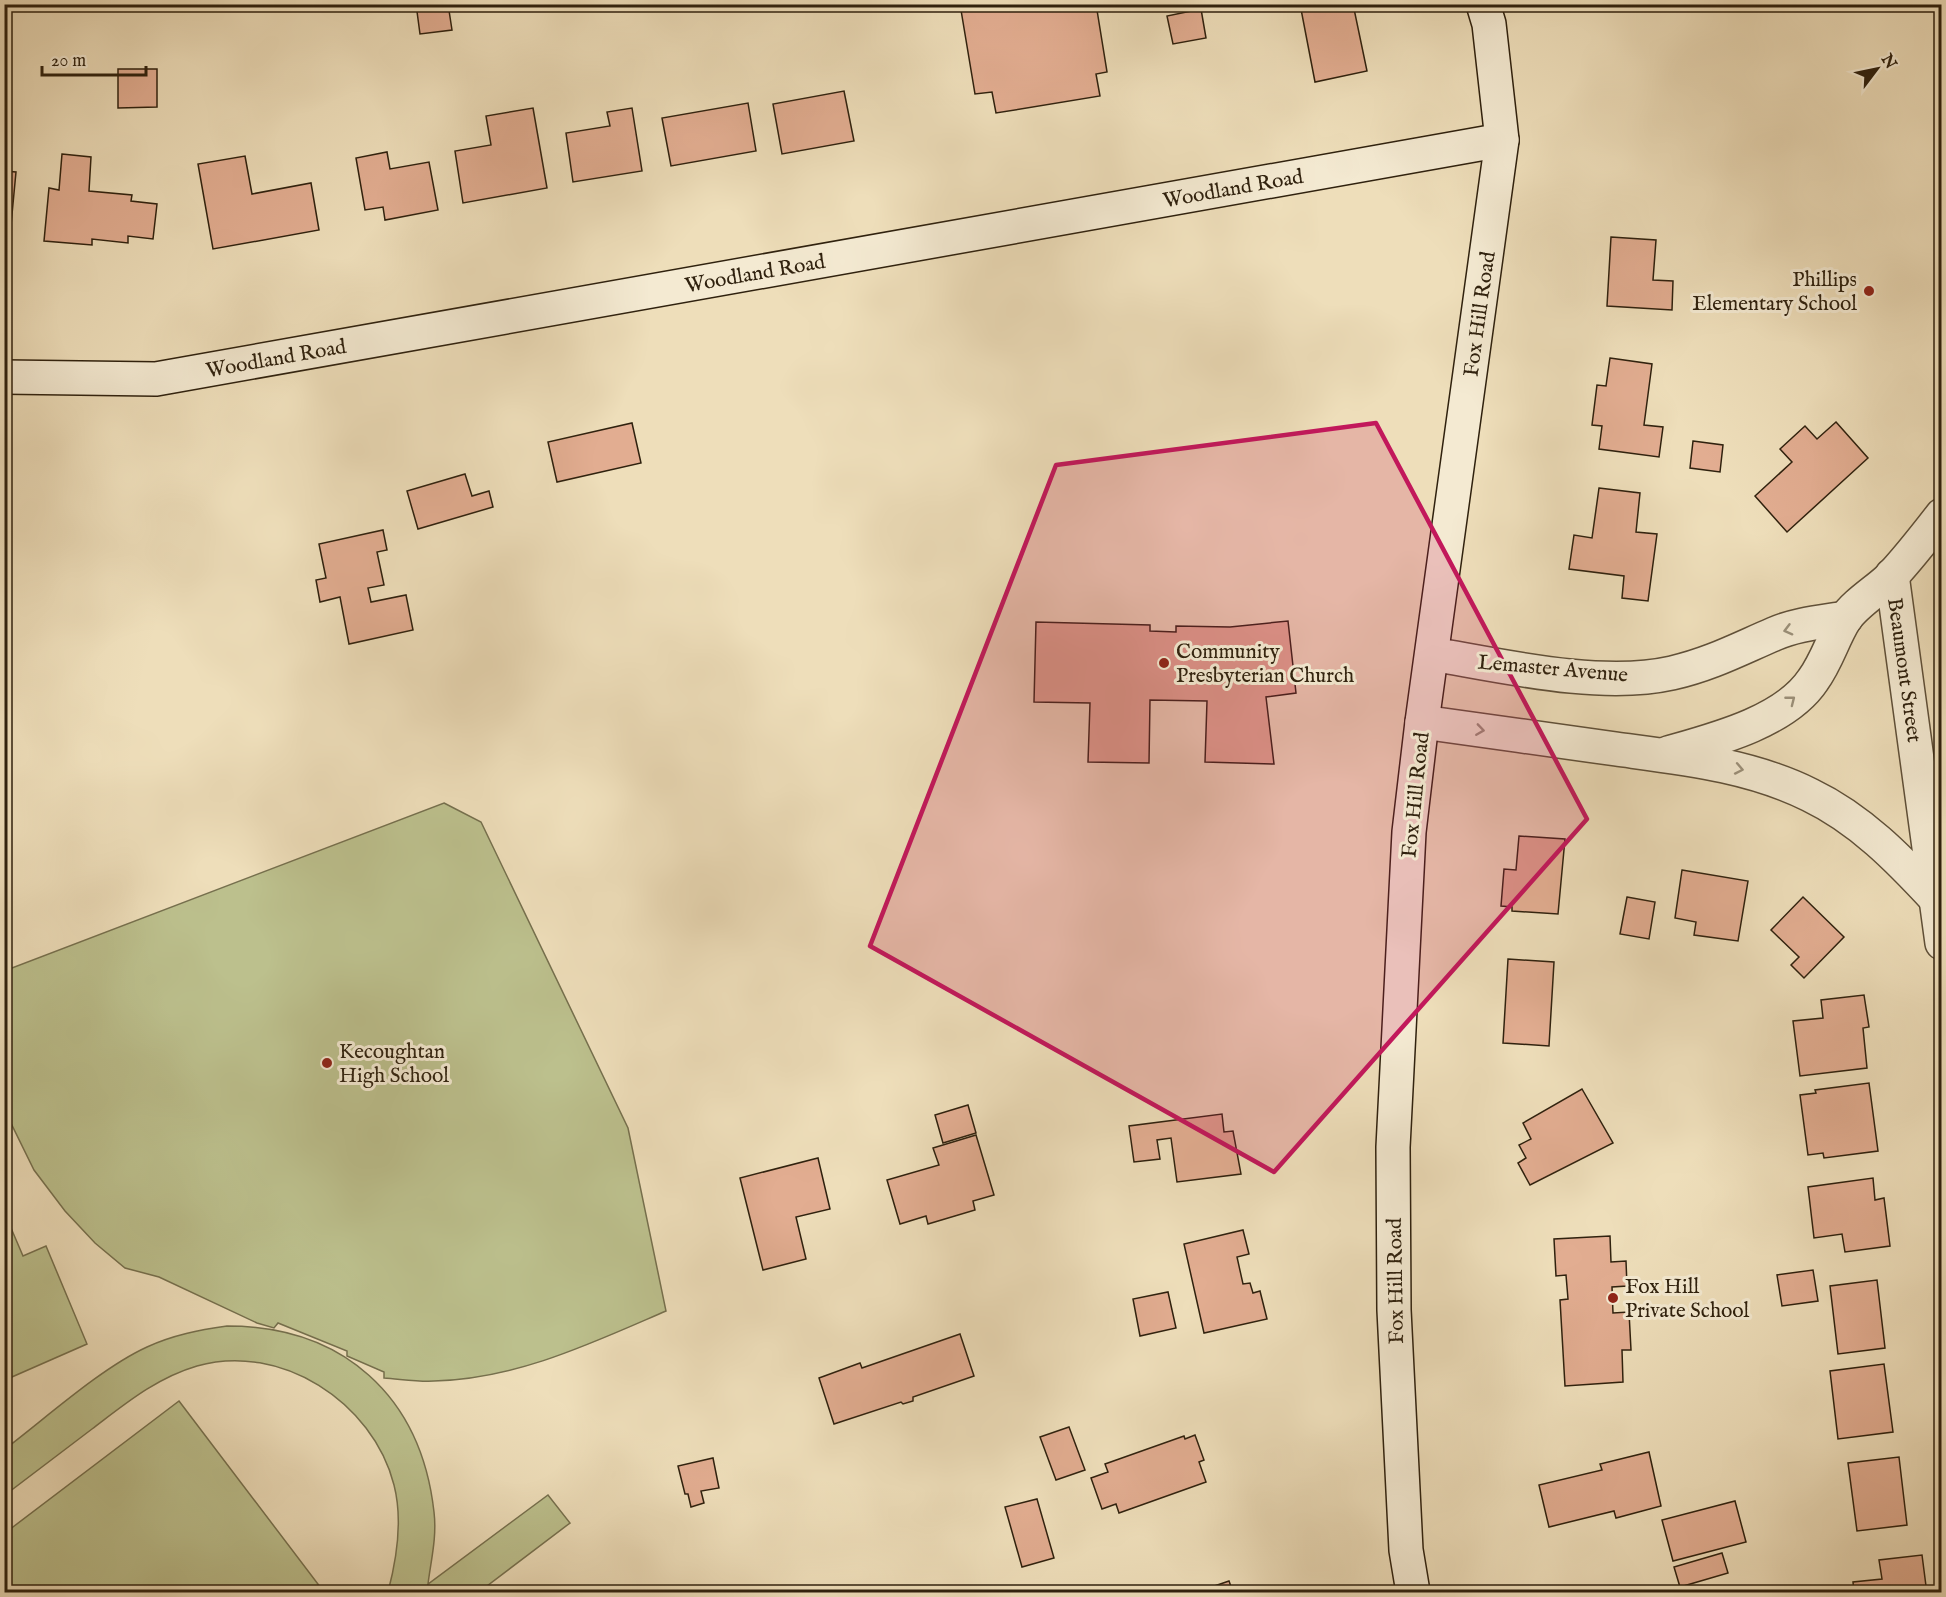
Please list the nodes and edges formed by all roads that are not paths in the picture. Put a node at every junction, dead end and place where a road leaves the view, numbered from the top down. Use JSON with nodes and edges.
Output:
{"nodes":[{"id":1,"x":1483,"y":4,"type":"edge"},
{"id":2,"x":1502,"y":140,"type":"junction"},
{"id":3,"x":4,"y":377,"type":"edge"},
{"id":4,"x":1941,"y":515,"type":"edge"},
{"id":5,"x":1892,"y":575,"type":"junction"},
{"id":6,"x":1846,"y":618,"type":"junction"},
{"id":7,"x":1432,"y":654,"type":"junction"},
{"id":8,"x":1422,"y":722,"type":"junction"},
{"id":9,"x":1661,"y":755,"type":"junction"},
{"id":10,"x":1936,"y":899,"type":"junction"},
{"id":11,"x":1941,"y":943,"type":"edge"},
{"id":12,"x":1413,"y":1593,"type":"edge"}],
"edges":[{"from":1,"to":2,"type":"main road","name":"Fox Hill Road"},
{"from":2,"to":3,"type":"main road","name":"Woodland Road"},
{"from":2,"to":7,"type":"main road","name":"Fox Hill Road"},
{"from":4,"to":5,"type":"main road"},
{"from":5,"to":6,"type":"main road"},
{"from":5,"to":10,"type":"main road","name":"Beaumont Street"},
{"from":6,"to":7,"type":"main road","name":"Lemaster Avenue","one_way":true},
{"from":9,"to":6,"type":"main road","one_way":true},
{"from":7,"to":8,"type":"main road","name":"Fox Hill Road"},
{"from":8,"to":9,"type":"main road","one_way":true},
{"from":8,"to":12,"type":"main road","name":"Fox Hill Road"},
{"from":9,"to":10,"type":"main road","one_way":true},
{"from":10,"to":11,"type":"main road","name":"Beaumont Street"}]}
